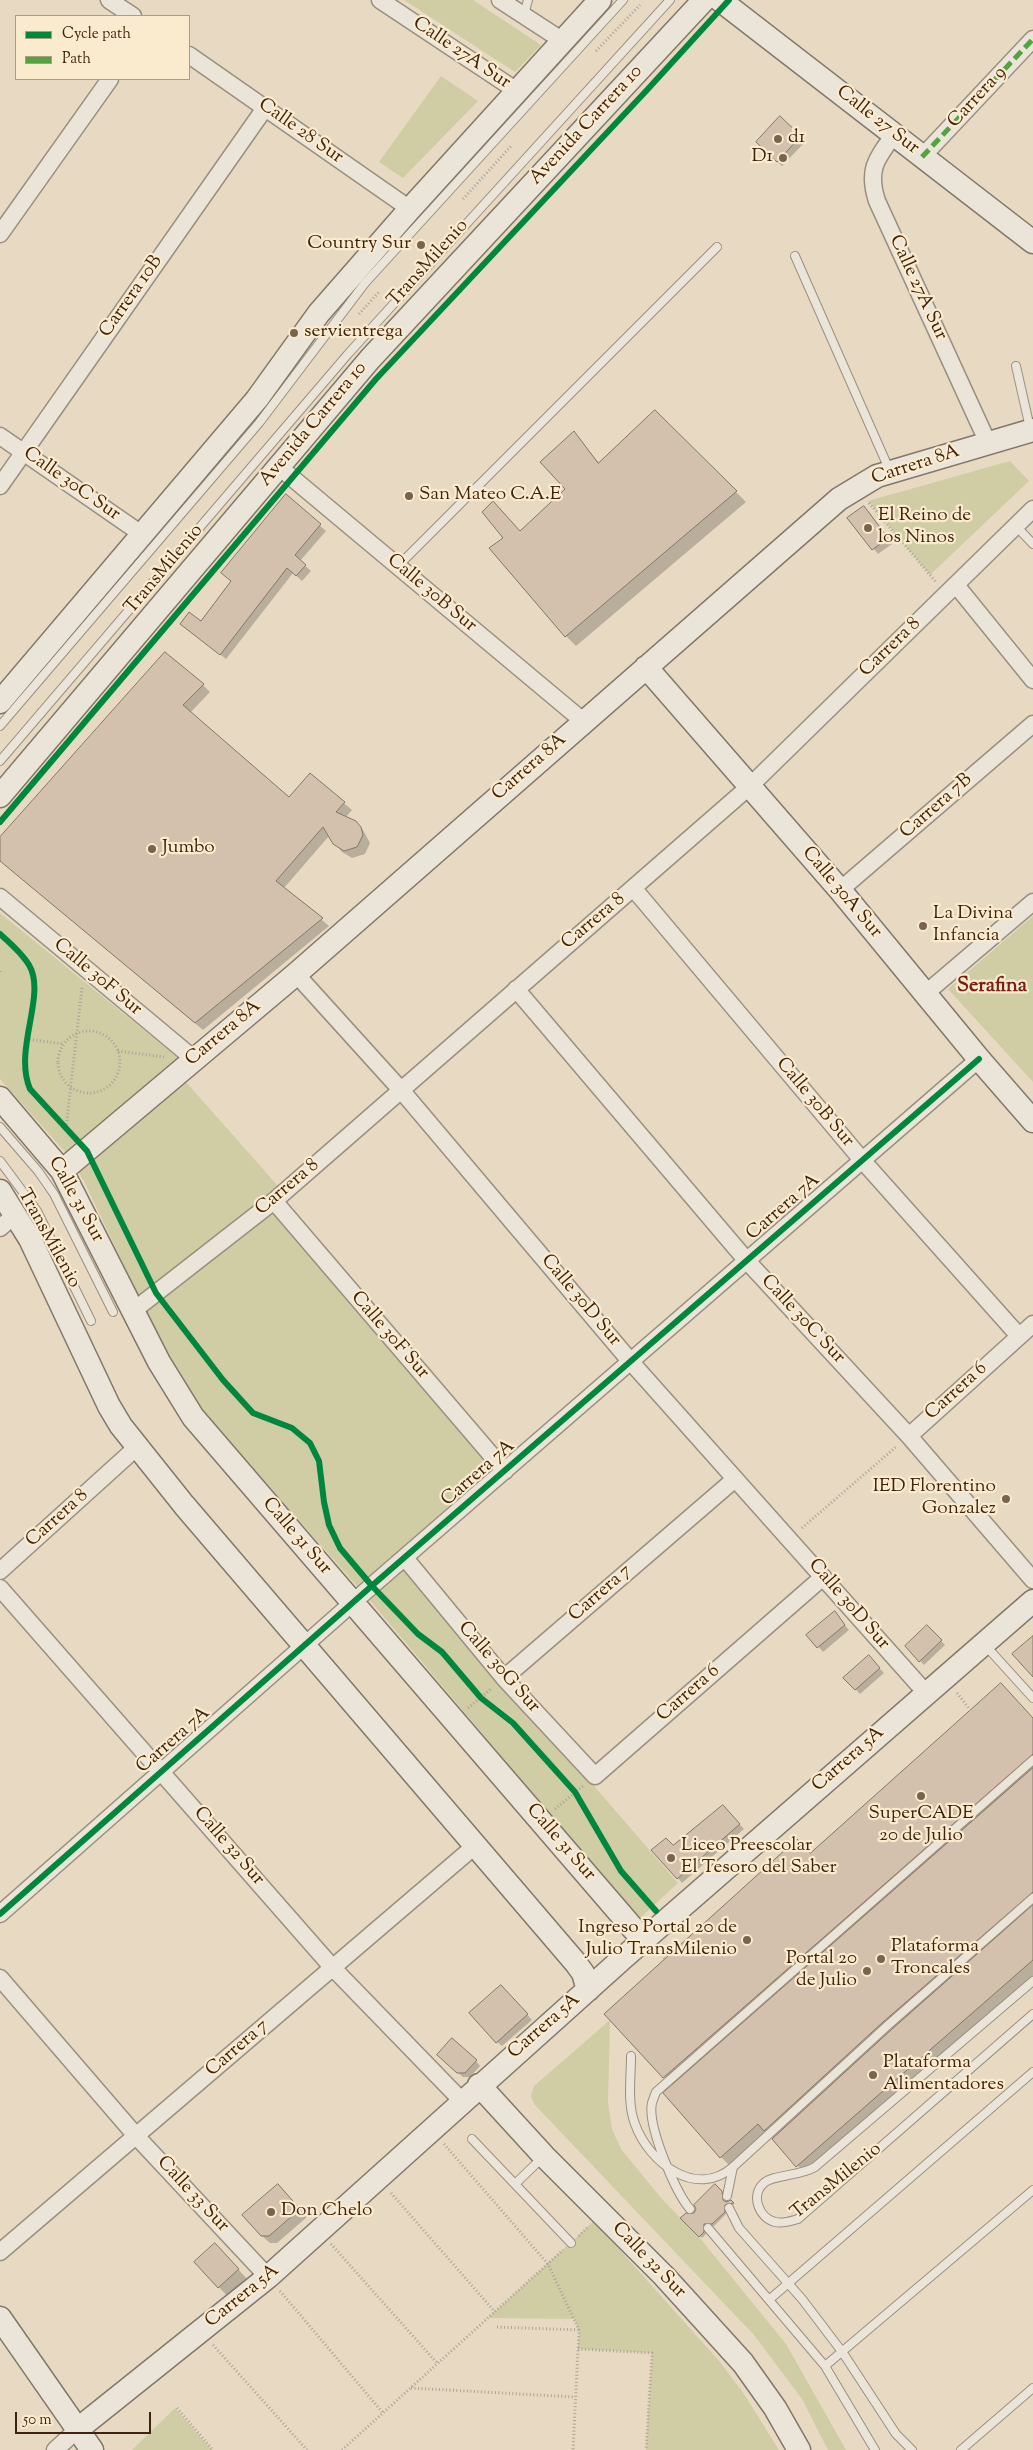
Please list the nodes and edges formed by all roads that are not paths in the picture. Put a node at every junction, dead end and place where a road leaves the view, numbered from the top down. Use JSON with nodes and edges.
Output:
{"nodes":[{"id":1,"x":109,"y":0,"type":"edge"},
{"id":2,"x":380,"y":0,"type":"edge"},
{"id":3,"x":500,"y":0,"type":"edge"},
{"id":4,"x":600,"y":0,"type":"edge"},
{"id":5,"x":623,"y":0,"type":"edge"},
{"id":6,"x":670,"y":0,"type":"edge"},
{"id":7,"x":704,"y":0,"type":"edge"},
{"id":8,"x":720,"y":0,"type":"edge"},
{"id":9,"x":526,"y":8,"type":"edge"},
{"id":10,"x":132,"y":15,"type":"edge"},
{"id":11,"x":1033,"y":40,"type":"edge"},
{"id":12,"x":563,"y":41,"type":"junction"},
{"id":13,"x":190,"y":56,"type":"edge"},
{"id":14,"x":109,"y":80,"type":"edge"},
{"id":15,"x":517,"y":91,"type":"junction"},
{"id":16,"x":265,"y":108,"type":"junction"},
{"id":17,"x":894,"y":135,"type":"junction"},
{"id":18,"x":922,"y":157,"type":"junction"},
{"id":19,"x":410,"y":209,"type":"junction"},
{"id":20,"x":0,"y":234,"type":"edge"},
{"id":21,"x":1033,"y":242,"type":"edge"},
{"id":22,"x":717,"y":247,"type":"dead end"},
{"id":23,"x":795,"y":256,"type":"dead end"},
{"id":24,"x":1016,"y":366,"type":"dead end"},
{"id":25,"x":1032,"y":431,"type":"edge"},
{"id":26,"x":0,"y":436,"type":"edge"},
{"id":27,"x":988,"y":442,"type":"junction"},
{"id":28,"x":24,"y":452,"type":"junction"},
{"id":29,"x":278,"y":466,"type":"junction"},
{"id":30,"x":890,"y":471,"type":"junction"},
{"id":31,"x":0,"y":486,"type":"edge"},
{"id":32,"x":1033,"y":509,"type":"edge"},
{"id":33,"x":1016,"y":526,"type":"junction"},
{"id":34,"x":142,"y":535,"type":"junction"},
{"id":35,"x":1033,"y":544,"type":"edge"},
{"id":36,"x":398,"y":566,"type":"junction"},
{"id":37,"x":951,"y":590,"type":"junction"},
{"id":38,"x":646,"y":667,"type":"junction"},
{"id":39,"x":1033,"y":680,"type":"edge"},
{"id":40,"x":0,"y":702,"type":"edge"},
{"id":41,"x":583,"y":721,"type":"junction"},
{"id":42,"x":1033,"y":724,"type":"edge"},
{"id":43,"x":0,"y":726,"type":"edge"},
{"id":44,"x":0,"y":761,"type":"edge"},
{"id":45,"x":750,"y":786,"type":"junction"},
{"id":46,"x":0,"y":796,"type":"edge"},
{"id":47,"x":634,"y":889,"type":"junction"},
{"id":48,"x":840,"y":890,"type":"junction"},
{"id":49,"x":0,"y":897,"type":"edge"},
{"id":50,"x":1033,"y":902,"type":"edge"},
{"id":51,"x":296,"y":974,"type":"junction"},
{"id":52,"x":516,"y":989,"type":"junction"},
{"id":53,"x":926,"y":993,"type":"junction"},
{"id":54,"x":978,"y":1058,"type":"junction"},
{"id":55,"x":194,"y":1059,"type":"junction"},
{"id":56,"x":401,"y":1090,"type":"junction"},
{"id":57,"x":0,"y":1098,"type":"edge"},
{"id":58,"x":1033,"y":1121,"type":"edge"},
{"id":59,"x":0,"y":1127,"type":"edge"},
{"id":60,"x":862,"y":1160,"type":"junction"},
{"id":61,"x":0,"y":1161,"type":"edge"},
{"id":62,"x":62,"y":1171,"type":"junction"},
{"id":63,"x":0,"y":1190,"type":"edge"},
{"id":64,"x":274,"y":1201,"type":"junction"},
{"id":65,"x":8,"y":1221,"type":"edge"},
{"id":66,"x":747,"y":1261,"type":"junction"},
{"id":67,"x":123,"y":1312,"type":"junction"},
{"id":68,"x":91,"y":1321,"type":"dead end"},
{"id":69,"x":1033,"y":1324,"type":"edge"},
{"id":70,"x":1020,"y":1336,"type":"junction"},
{"id":71,"x":631,"y":1362,"type":"junction"},
{"id":72,"x":909,"y":1436,"type":"junction"},
{"id":73,"x":137,"y":1447,"type":"junction"},
{"id":74,"x":505,"y":1471,"type":"junction"},
{"id":75,"x":735,"y":1479,"type":"junction"},
{"id":76,"x":405,"y":1558,"type":"junction"},
{"id":77,"x":0,"y":1571,"type":"edge"},
{"id":78,"x":823,"y":1577,"type":"junction"},
{"id":79,"x":1033,"y":1580,"type":"edge"},
{"id":80,"x":0,"y":1588,"type":"edge"},
{"id":81,"x":1033,"y":1601,"type":"edge"},
{"id":82,"x":353,"y":1602,"type":"junction"},
{"id":83,"x":983,"y":1644,"type":"junction"},
{"id":84,"x":304,"y":1646,"type":"junction"},
{"id":85,"x":504,"y":1678,"type":"junction"},
{"id":86,"x":926,"y":1694,"type":"junction"},
{"id":87,"x":1033,"y":1698,"type":"edge"},
{"id":88,"x":1033,"y":1760,"type":"edge"},
{"id":89,"x":162,"y":1772,"type":"junction"},
{"id":90,"x":595,"y":1776,"type":"joint"},
{"id":91,"x":476,"y":1845,"type":"junction"},
{"id":92,"x":1033,"y":1898,"type":"edge"},
{"id":93,"x":0,"y":1914,"type":"edge"},
{"id":94,"x":651,"y":1945,"type":"junction"},
{"id":95,"x":332,"y":1967,"type":"junction"},
{"id":96,"x":0,"y":1978,"type":"edge"},
{"id":97,"x":1033,"y":1981,"type":"edge"},
{"id":98,"x":588,"y":1990,"type":"junction"},
{"id":99,"x":1033,"y":2014,"type":"edge"},
{"id":100,"x":631,"y":2056,"type":"dead end"},
{"id":101,"x":1033,"y":2072,"type":"edge"},
{"id":102,"x":479,"y":2085,"type":"junction"},
{"id":103,"x":462,"y":2100,"type":"junction"},
{"id":104,"x":137,"y":2137,"type":"junction"},
{"id":105,"x":472,"y":2139,"type":"dead end"},
{"id":106,"x":544,"y":2156,"type":"junction"},
{"id":107,"x":733,"y":2167,"type":"junction"},
{"id":108,"x":668,"y":2168,"type":"junction"},
{"id":109,"x":515,"y":2184,"type":"junction"},
{"id":110,"x":1033,"y":2190,"type":"edge"},
{"id":111,"x":727,"y":2196,"type":"dead end"},
{"id":112,"x":729,"y":2208,"type":"dead end"},
{"id":113,"x":690,"y":2209,"type":"dead end"},
{"id":114,"x":708,"y":2228,"type":"dead end"},
{"id":115,"x":571,"y":2243,"type":"road end"},
{"id":116,"x":0,"y":2252,"type":"edge"},
{"id":117,"x":268,"y":2277,"type":"junction"},
{"id":118,"x":788,"y":2284,"type":"junction"},
{"id":119,"x":770,"y":2299,"type":"junction"},
{"id":120,"x":0,"y":2318,"type":"edge"},
{"id":121,"x":843,"y":2353,"type":"junction"},
{"id":122,"x":825,"y":2366,"type":"junction"},
{"id":123,"x":1033,"y":2388,"type":"edge"},
{"id":124,"x":78,"y":2429,"type":"junction"},
{"id":125,"x":55,"y":2450,"type":"edge"},
{"id":126,"x":92,"y":2450,"type":"edge"},
{"id":127,"x":799,"y":2450,"type":"edge"},
{"id":128,"x":874,"y":2450,"type":"edge"},
{"id":129,"x":912,"y":2450,"type":"edge"},
{"id":130,"x":961,"y":2450,"type":"edge"}],
"edges":[{"from":1,"to":10,"type":"street"},
{"from":2,"to":15,"type":"street","name":"Calle 27A Sur"},
{"from":3,"to":9,"type":"street"},
{"from":4,"to":12,"type":"street"},
{"from":5,"to":43,"type":"lane","name":"TransMilenio"},
{"from":6,"to":44,"type":"lane","name":"TransMilenio"},
{"from":7,"to":29,"type":"street","name":"Avenida Carrera 10"},
{"from":8,"to":17,"type":"street","name":"Calle 27 Sur"},
{"from":9,"to":12,"type":"street"},
{"from":11,"to":18,"type":"street","name":"Carrera 9"},
{"from":12,"to":15,"type":"street"},
{"from":13,"to":16,"type":"street","name":"Calle 28 Sur"},
{"from":14,"to":20,"type":"street"},
{"from":15,"to":19,"type":"street"},
{"from":16,"to":19,"type":"street","name":"Calle 28 Sur"},
{"from":16,"to":28,"type":"street","name":"Carrera 10B"},
{"from":17,"to":18,"type":"street","name":"Calle 27 Sur"},
{"from":17,"to":27,"type":"street","name":"Calle 27A Sur"},
{"from":18,"to":21,"type":"street","name":"Calle 27 Sur"},
{"from":19,"to":34,"type":"street"},
{"from":22,"to":36,"type":"lane"},
{"from":23,"to":30,"type":"lane"},
{"from":24,"to":25,"type":"lane"},
{"from":25,"to":27,"type":"street","name":"Carrera 8A"},
{"from":26,"to":28,"type":"street","name":"Calle 30C Sur"},
{"from":27,"to":30,"type":"street","name":"Carrera 8A"},
{"from":28,"to":31,"type":"street","name":"Carrera 10B"},
{"from":28,"to":34,"type":"street","name":"Calle 30C Sur"},
{"from":29,"to":36,"type":"street","name":"Calle 30B Sur"},
{"from":29,"to":46,"type":"street","name":"Avenida Carrera 10"},
{"from":30,"to":38,"type":"street","name":"Carrera 8A"},
{"from":32,"to":33,"type":"street","name":"Carrera 8"},
{"from":33,"to":35,"type":"lane"},
{"from":33,"to":37,"type":"street","name":"Carrera 8"},
{"from":34,"to":40,"type":"street"},
{"from":36,"to":41,"type":"street","name":"Calle 30B Sur"},
{"from":37,"to":39,"type":"street"},
{"from":37,"to":45,"type":"street","name":"Carrera 8"},
{"from":38,"to":41,"type":"street","name":"Carrera 8A"},
{"from":38,"to":45,"type":"street","name":"Calle 30A Sur"},
{"from":41,"to":51,"type":"street","name":"Carrera 8A"},
{"from":42,"to":48,"type":"street","name":"Carrera 7B"},
{"from":45,"to":47,"type":"street","name":"Carrera 8"},
{"from":45,"to":48,"type":"street","name":"Calle 30A Sur"},
{"from":47,"to":52,"type":"street","name":"Carrera 8"},
{"from":47,"to":60,"type":"street","name":"Calle 30B Sur"},
{"from":48,"to":53,"type":"street","name":"Calle 30A Sur"},
{"from":49,"to":55,"type":"street","name":"Calle 30F Sur"},
{"from":50,"to":53,"type":"street"},
{"from":51,"to":55,"type":"street","name":"Carrera 8A"},
{"from":51,"to":56,"type":"street","name":"Calle 30D Sur"},
{"from":52,"to":56,"type":"street","name":"Carrera 8"},
{"from":52,"to":66,"type":"street","name":"Calle 30C Sur"},
{"from":53,"to":54,"type":"street","name":"Calle 30A Sur"},
{"from":54,"to":58,"type":"street","name":"Calle 30A Sur"},
{"from":54,"to":60,"type":"street","name":"Carrera 7A"},
{"from":55,"to":62,"type":"street","name":"Carrera 8A"},
{"from":56,"to":64,"type":"street","name":"Carrera 8"},
{"from":56,"to":71,"type":"street","name":"Calle 30D Sur"},
{"from":57,"to":62,"type":"street","name":"Calle 31 Sur"},
{"from":59,"to":67,"type":"lane","name":"TransMilenio"},
{"from":60,"to":66,"type":"street","name":"Carrera 7A"},
{"from":60,"to":70,"type":"street","name":"Calle 30B Sur"},
{"from":61,"to":68,"type":"lane","name":"TransMilenio"},
{"from":62,"to":67,"type":"street","name":"Calle 31 Sur"},
{"from":63,"to":65,"type":"street"},
{"from":64,"to":67,"type":"street","name":"Carrera 8"},
{"from":64,"to":74,"type":"street","name":"Calle 30F Sur"},
{"from":65,"to":73,"type":"street"},
{"from":66,"to":71,"type":"street","name":"Carrera 7A"},
{"from":66,"to":72,"type":"street","name":"Calle 30C Sur"},
{"from":67,"to":82,"type":"street","name":"Calle 31 Sur"},
{"from":69,"to":70,"type":"street","name":"Carrera 6"},
{"from":70,"to":72,"type":"street","name":"Carrera 6"},
{"from":71,"to":74,"type":"street","name":"Carrera 7A"},
{"from":71,"to":75,"type":"street","name":"Calle 30D Sur"},
{"from":72,"to":79,"type":"street","name":"Calle 30C Sur"},
{"from":73,"to":77,"type":"street","name":"Carrera 8"},
{"from":73,"to":84,"type":"street"},
{"from":74,"to":76,"type":"street","name":"Carrera 7A"},
{"from":75,"to":78,"type":"street","name":"Calle 30D Sur"},
{"from":75,"to":85,"type":"street","name":"Carrera 7"},
{"from":76,"to":82,"type":"street","name":"Carrera 7A"},
{"from":76,"to":85,"type":"street","name":"Calle 30G Sur"},
{"from":78,"to":86,"type":"street","name":"Calle 30D Sur"},
{"from":78,"to":90,"type":"street","name":"Carrera 6"},
{"from":80,"to":89,"type":"street","name":"Calle 32 Sur"},
{"from":81,"to":83,"type":"street","name":"Carrera 5A"},
{"from":82,"to":84,"type":"street","name":"Carrera 7A"},
{"from":82,"to":94,"type":"street","name":"Calle 31 Sur"},
{"from":83,"to":86,"type":"street","name":"Carrera 5A"},
{"from":83,"to":87,"type":"lane"},
{"from":84,"to":89,"type":"street","name":"Carrera 7A"},
{"from":84,"to":91,"type":"street"},
{"from":85,"to":90,"type":"street","name":"Calle 30G Sur"},
{"from":86,"to":94,"type":"street","name":"Carrera 5A"},
{"from":88,"to":108,"type":"lane"},
{"from":89,"to":93,"type":"street","name":"Carrera 7A"},
{"from":89,"to":95,"type":"street","name":"Calle 32 Sur"},
{"from":91,"to":95,"type":"street","name":"Carrera 7"},
{"from":91,"to":98,"type":"street"},
{"from":92,"to":107,"type":"lane"},
{"from":94,"to":98,"type":"street","name":"Carrera 5A"},
{"from":95,"to":103,"type":"street","name":"Calle 32 Sur"},
{"from":95,"to":104,"type":"street","name":"Carrera 7"},
{"from":96,"to":104,"type":"street","name":"Calle 33 Sur"},
{"from":97,"to":99,"type":"lane","name":"TransMilenio"},
{"from":98,"to":102,"type":"street","name":"Carrera 5A"},
{"from":100,"to":108,"type":"lane"},
{"from":101,"to":118,"type":"lane"},
{"from":102,"to":103,"type":"street","name":"Carrera 5A"},
{"from":102,"to":106,"type":"street","name":"Calle 32 Sur"},
{"from":103,"to":117,"type":"street","name":"Carrera 5A"},
{"from":104,"to":116,"type":"street","name":"Carrera 7"},
{"from":104,"to":117,"type":"street","name":"Calle 33 Sur"},
{"from":105,"to":109,"type":"lane"},
{"from":106,"to":109,"type":"lane"},
{"from":106,"to":127,"type":"street","name":"Calle 32 Sur"},
{"from":107,"to":108,"type":"lane"},
{"from":107,"to":111,"type":"lane"},
{"from":108,"to":113,"type":"lane"},
{"from":109,"to":115,"type":"lane"},
{"from":110,"to":121,"type":"lane"},
{"from":112,"to":118,"type":"lane"},
{"from":114,"to":119,"type":"lane"},
{"from":117,"to":124,"type":"street","name":"Carrera 5A"},
{"from":118,"to":119,"type":"lane"},
{"from":118,"to":121,"type":"lane"},
{"from":119,"to":122,"type":"lane"},
{"from":120,"to":124,"type":"street"},
{"from":121,"to":122,"type":"lane"},
{"from":121,"to":129,"type":"lane"},
{"from":122,"to":128,"type":"lane"},
{"from":123,"to":130,"type":"lane"},
{"from":124,"to":125,"type":"street","name":"Carrera 5A"},
{"from":124,"to":126,"type":"street"}]}
